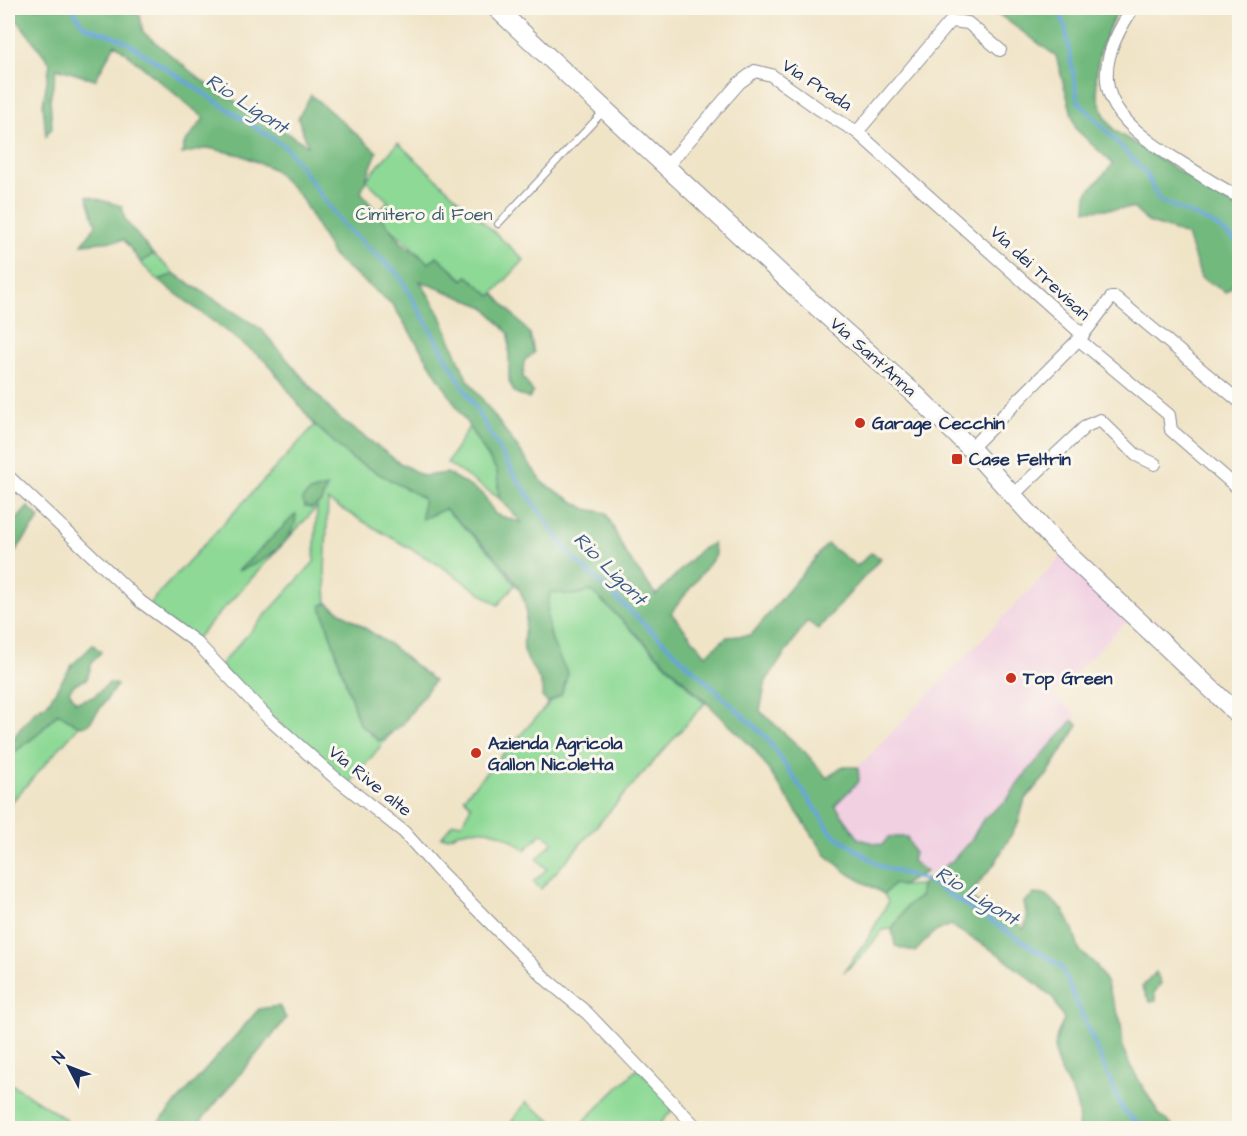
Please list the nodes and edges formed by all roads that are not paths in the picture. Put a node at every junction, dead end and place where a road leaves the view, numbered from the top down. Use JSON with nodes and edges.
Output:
{"nodes":[{"id":1,"x":496,"y":8,"type":"edge"},
{"id":2,"x":1133,"y":8,"type":"edge"},
{"id":3,"x":1000,"y":50,"type":"dead end"},
{"id":4,"x":606,"y":109,"type":"junction"},
{"id":5,"x":857,"y":132,"type":"junction"},
{"id":6,"x":666,"y":167,"type":"junction"},
{"id":7,"x":1239,"y":197,"type":"edge"},
{"id":8,"x":498,"y":224,"type":"dead end"},
{"id":9,"x":1081,"y":337,"type":"junction"},
{"id":10,"x":1239,"y":402,"type":"edge"},
{"id":11,"x":970,"y":449,"type":"junction"},
{"id":12,"x":1155,"y":464,"type":"dead end"},
{"id":13,"x":8,"y":476,"type":"edge"},
{"id":14,"x":1239,"y":490,"type":"edge"},
{"id":15,"x":1013,"y":495,"type":"junction"},
{"id":16,"x":1239,"y":716,"type":"edge"},
{"id":17,"x":697,"y":1128,"type":"edge"}],
"edges":[{"from":1,"to":4,"type":"main road","name":"Via Sant'Anna"},
{"from":2,"to":7,"type":"street"},
{"from":3,"to":5,"type":"street","name":"Via Prada"},
{"from":4,"to":6,"type":"main road","name":"Via Sant'Anna"},
{"from":4,"to":8,"type":"lane"},
{"from":5,"to":6,"type":"street","name":"Via Prada"},
{"from":5,"to":9,"type":"street","name":"Via dei Trevisan"},
{"from":6,"to":11,"type":"main road","name":"Via Sant'Anna"},
{"from":9,"to":10,"type":"street"},
{"from":9,"to":11,"type":"street","name":"Via dei Trevisan"},
{"from":9,"to":14,"type":"street"},
{"from":11,"to":15,"type":"main road","name":"Via Sant'Anna"},
{"from":12,"to":15,"type":"street"},
{"from":13,"to":17,"type":"street","name":"Via Rive alte"},
{"from":15,"to":16,"type":"main road","name":"Via Sant'Anna"}]}
